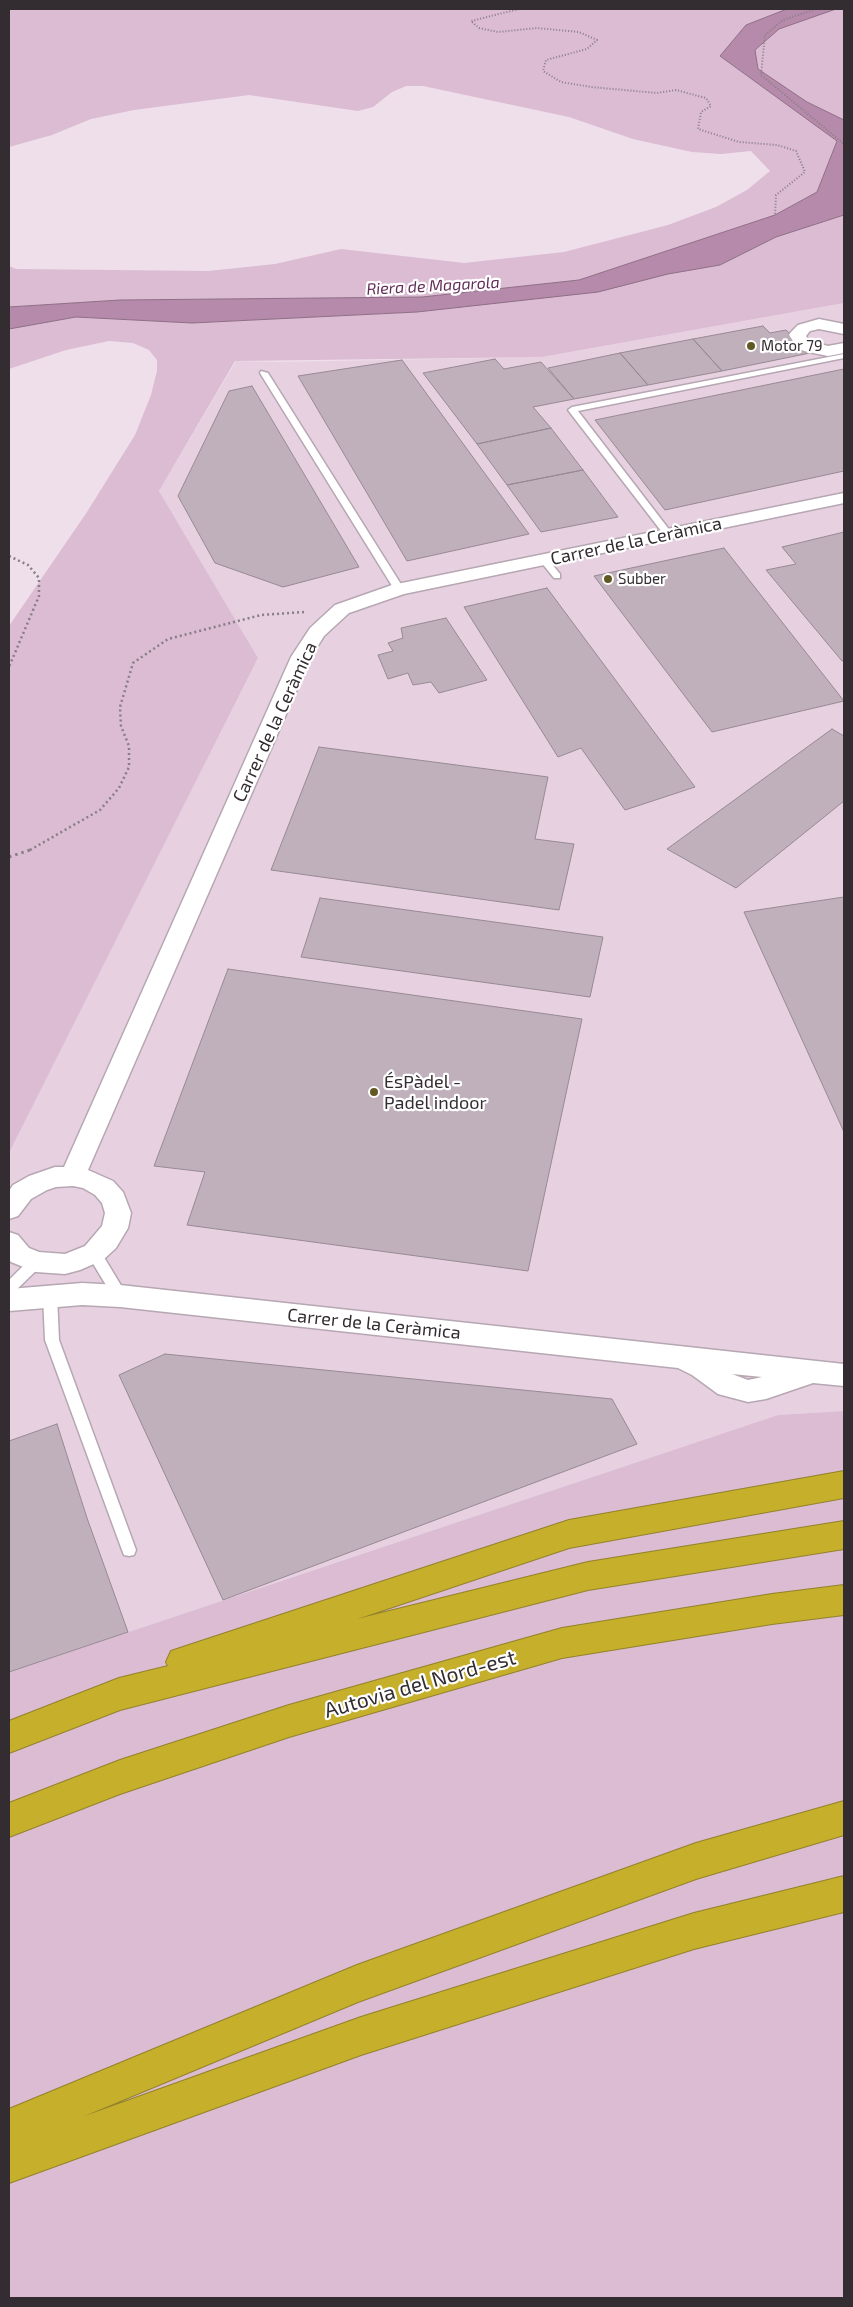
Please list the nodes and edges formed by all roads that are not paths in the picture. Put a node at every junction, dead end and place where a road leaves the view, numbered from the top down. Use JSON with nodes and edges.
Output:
{"nodes":[{"id":1,"x":844,"y":329,"type":"edge"},
{"id":2,"x":842,"y":352,"type":"edge"},
{"id":3,"x":264,"y":373,"type":"dead end"},
{"id":4,"x":844,"y":498,"type":"edge"},
{"id":5,"x":668,"y":534,"type":"junction"},
{"id":6,"x":544,"y":560,"type":"junction"},
{"id":7,"x":557,"y":576,"type":"dead end"},
{"id":8,"x":399,"y":589,"type":"junction"},
{"id":9,"x":73,"y":1176,"type":"junction"},
{"id":10,"x":9,"y":1209,"type":"edge"},
{"id":11,"x":9,"y":1242,"type":"edge"},
{"id":12,"x":94,"y":1253,"type":"junction"},
{"id":13,"x":36,"y":1262,"type":"junction"},
{"id":14,"x":9,"y":1288,"type":"edge"},
{"id":15,"x":50,"y":1295,"type":"junction"},
{"id":16,"x":120,"y":1296,"type":"junction"},
{"id":17,"x":9,"y":1300,"type":"edge"},
{"id":18,"x":831,"y":1373,"type":"edge"},
{"id":19,"x":844,"y":1484,"type":"edge"},
{"id":20,"x":844,"y":1535,"type":"edge"},
{"id":21,"x":129,"y":1550,"type":"dead end"},
{"id":22,"x":844,"y":1600,"type":"edge"},
{"id":23,"x":119,"y":1694,"type":"junction"},
{"id":24,"x":9,"y":1738,"type":"edge"},
{"id":25,"x":844,"y":1818,"type":"edge"},
{"id":26,"x":9,"y":1820,"type":"edge"},
{"id":27,"x":844,"y":1894,"type":"edge"},
{"id":28,"x":9,"y":2128,"type":"edge"},
{"id":29,"x":9,"y":2162,"type":"edge"}],
"edges":[{"from":1,"to":2,"type":"street"},
{"from":2,"to":5,"type":"lane"},
{"from":3,"to":8,"type":"lane"},
{"from":4,"to":5,"type":"street","name":"Carrer de la Ceràmica"},
{"from":5,"to":6,"type":"street","name":"Carrer de la Ceràmica"},
{"from":6,"to":7,"type":"lane"},
{"from":6,"to":8,"type":"street","name":"Carrer de la Ceràmica"},
{"from":8,"to":9,"type":"street","name":"Carrer de la Ceràmica"},
{"from":9,"to":10,"type":"street"},
{"from":9,"to":12,"type":"street"},
{"from":11,"to":13,"type":"street"},
{"from":12,"to":13,"type":"street"},
{"from":12,"to":16,"type":"lane"},
{"from":13,"to":14,"type":"lane"},
{"from":15,"to":16,"type":"street","name":"Carrer de la Ceràmica"},
{"from":15,"to":17,"type":"street","name":"Carrer de la Ceràmica"},
{"from":15,"to":21,"type":"lane"},
{"from":16,"to":18,"type":"street","name":"Carrer de la Ceràmica"},
{"from":19,"to":23,"type":"highway"},
{"from":20,"to":23,"type":"highway"},
{"from":22,"to":26,"type":"highway","name":"Autovia del Nord-est"},
{"from":23,"to":24,"type":"highway"},
{"from":25,"to":28,"type":"highway"},
{"from":27,"to":29,"type":"highway"}]}
